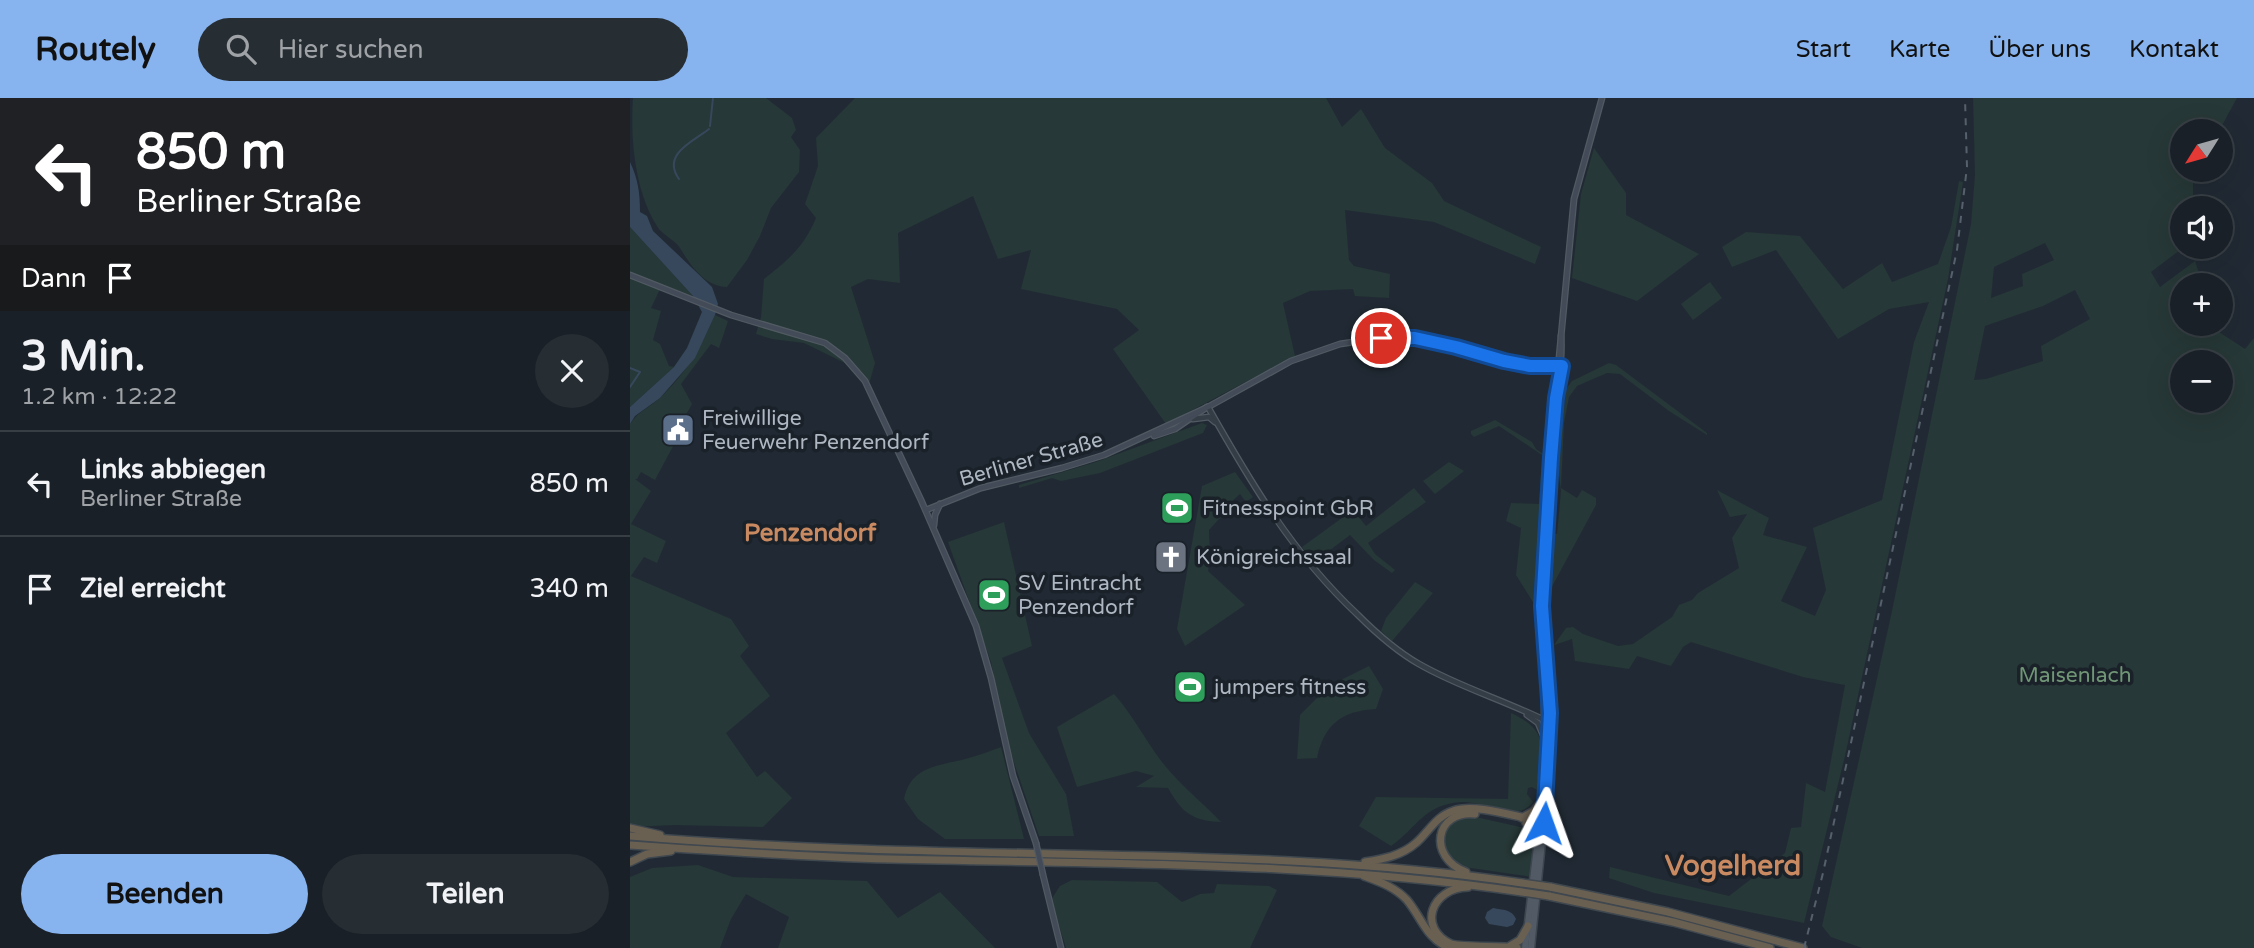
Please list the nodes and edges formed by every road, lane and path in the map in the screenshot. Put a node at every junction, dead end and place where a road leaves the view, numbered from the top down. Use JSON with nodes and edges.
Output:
{"nodes":[{"id":1,"x":1602,"y":98,"type":"edge"},
{"id":2,"x":630,"y":275,"type":"edge"},
{"id":3,"x":1559,"y":369,"type":"junction"},
{"id":4,"x":1208,"y":407,"type":"junction"},
{"id":5,"x":1194,"y":419,"type":"junction"},
{"id":6,"x":1220,"y":428,"type":"junction"},
{"id":7,"x":1145,"y":438,"type":"junction"},
{"id":8,"x":941,"y":503,"type":"junction"},
{"id":9,"x":926,"y":510,"type":"junction"},
{"id":10,"x":934,"y":530,"type":"junction"},
{"id":11,"x":1521,"y":710,"type":"junction"},
{"id":12,"x":1547,"y":722,"type":"junction"},
{"id":13,"x":1545,"y":738,"type":"junction"},
{"id":14,"x":1542,"y":801,"type":"junction"},
{"id":15,"x":1524,"y":820,"type":"junction"},
{"id":16,"x":1541,"y":823,"type":"junction"},
{"id":17,"x":630,"y":828,"type":"edge"},
{"id":18,"x":630,"y":836,"type":"edge"},
{"id":19,"x":1538,"y":837,"type":"junction"},
{"id":20,"x":674,"y":840,"type":"junction"},
{"id":21,"x":630,"y":845,"type":"edge"},
{"id":22,"x":682,"y":849,"type":"junction"},
{"id":23,"x":630,"y":862,"type":"edge"},
{"id":24,"x":1353,"y":868,"type":"junction"},
{"id":25,"x":1480,"y":877,"type":"junction"},
{"id":26,"x":1483,"y":886,"type":"junction"},
{"id":27,"x":1522,"y":888,"type":"junction"},
{"id":28,"x":1528,"y":926,"type":"junction"},
{"id":29,"x":1513,"y":947,"type":"edge"},
{"id":30,"x":1060,"y":948,"type":"edge"},
{"id":31,"x":1450,"y":948,"type":"edge"},
{"id":32,"x":1525,"y":948,"type":"edge"},
{"id":33,"x":1531,"y":948,"type":"edge"},
{"id":34,"x":1770,"y":948,"type":"edge"},
{"id":35,"x":1803,"y":948,"type":"edge"}],
"edges":[{"from":1,"to":3,"type":"main road"},
{"from":2,"to":9,"type":"main road"},
{"from":3,"to":4,"type":"main road","name":"Berliner Straße"},
{"from":3,"to":12,"type":"main road"},
{"from":4,"to":5,"type":"main road","name":"Berliner Straße"},
{"from":4,"to":6,"type":"street"},
{"from":4,"to":7,"type":"main road","name":"Berliner Straße"},
{"from":5,"to":6,"type":"street"},
{"from":5,"to":7,"type":"main road","name":"Berliner Straße"},
{"from":6,"to":11,"type":"street"},
{"from":7,"to":8,"type":"main road","name":"Berliner Straße"},
{"from":8,"to":9,"type":"main road","name":"Berliner Straße"},
{"from":8,"to":10,"type":"main road"},
{"from":9,"to":10,"type":"main road"},
{"from":10,"to":30,"type":"main road","bridge":true},
{"from":11,"to":12,"type":"street"},
{"from":11,"to":13,"type":"street"},
{"from":12,"to":13,"type":"main road"},
{"from":12,"to":16,"type":"main road"},
{"from":13,"to":14,"type":"main road"},
{"from":14,"to":15,"type":"highway"},
{"from":14,"to":16,"type":"main road"},
{"from":15,"to":16,"type":"highway"},
{"from":15,"to":19,"type":"highway"},
{"from":15,"to":24,"type":"highway"},
{"from":15,"to":25,"type":"highway"},
{"from":16,"to":19,"type":"main road"},
{"from":16,"to":33,"type":"main road"},
{"from":17,"to":20,"type":"highway"},
{"from":18,"to":20,"type":"highway"},
{"from":19,"to":28,"type":"main road"},
{"from":20,"to":24,"type":"highway"},
{"from":21,"to":22,"type":"highway"},
{"from":22,"to":23,"type":"highway"},
{"from":22,"to":24,"type":"highway"},
{"from":24,"to":25,"type":"highway"},
{"from":24,"to":26,"type":"highway"},
{"from":24,"to":31,"type":"highway"},
{"from":25,"to":27,"type":"highway"},
{"from":26,"to":27,"type":"highway"},
{"from":26,"to":29,"type":"highway"},
{"from":27,"to":34,"type":"highway","bridge":true},
{"from":27,"to":35,"type":"highway","bridge":true},
{"from":28,"to":29,"type":"highway"},
{"from":28,"to":32,"type":"main road"}]}
